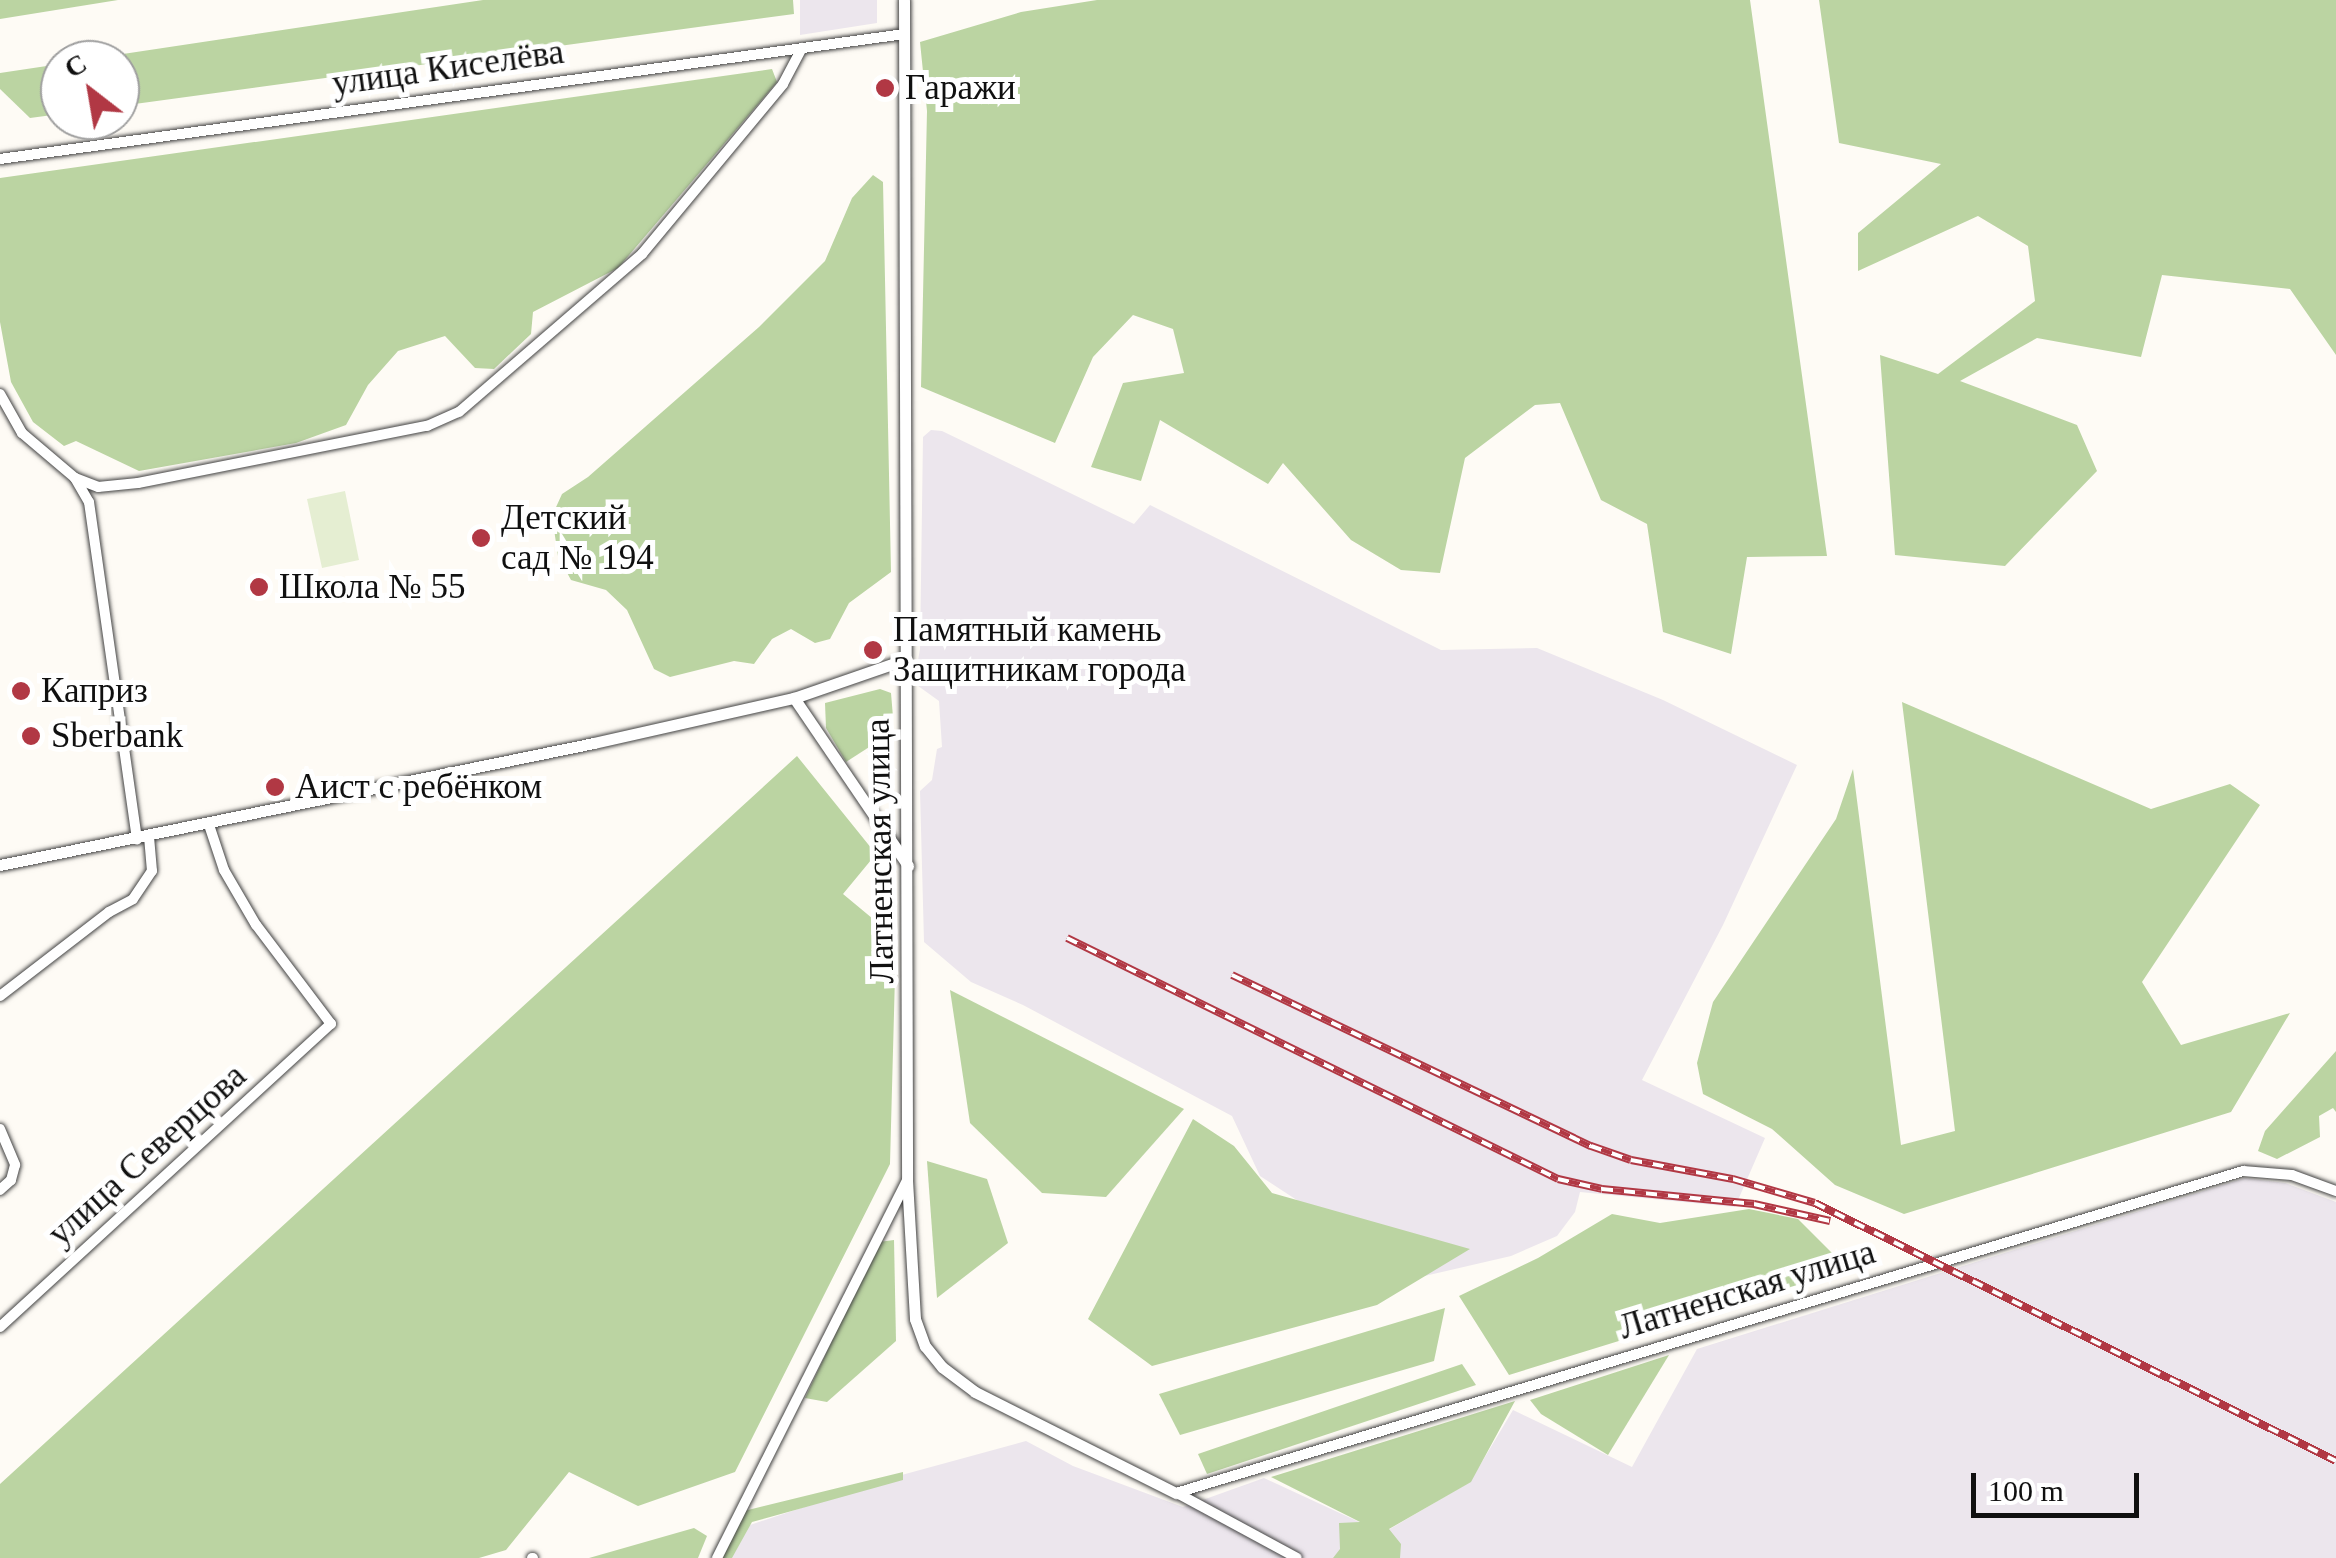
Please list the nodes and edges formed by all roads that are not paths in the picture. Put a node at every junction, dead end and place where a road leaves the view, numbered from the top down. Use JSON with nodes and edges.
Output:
{"nodes":[{"id":1,"x":904,"y":0,"type":"edge"},
{"id":2,"x":904,"y":34,"type":"junction"},
{"id":3,"x":802,"y":48,"type":"junction"},
{"id":4,"x":0,"y":160,"type":"edge"},
{"id":5,"x":0,"y":394,"type":"edge"},
{"id":6,"x":75,"y":478,"type":"junction"},
{"id":7,"x":904,"y":660,"type":"junction"},
{"id":8,"x":794,"y":698,"type":"junction"},
{"id":9,"x":209,"y":825,"type":"junction"},
{"id":10,"x":143,"y":839,"type":"junction"},
{"id":11,"x":0,"y":865,"type":"edge"},
{"id":12,"x":908,"y":866,"type":"junction"},
{"id":13,"x":0,"y":996,"type":"edge"},
{"id":14,"x":0,"y":1129,"type":"edge"},
{"id":15,"x":907,"y":1180,"type":"junction"},
{"id":16,"x":0,"y":1190,"type":"edge"},
{"id":17,"x":2336,"y":1192,"type":"edge"},
{"id":18,"x":0,"y":1327,"type":"edge"},
{"id":19,"x":1176,"y":1493,"type":"junction"},
{"id":20,"x":717,"y":1558,"type":"edge"},
{"id":21,"x":1297,"y":1558,"type":"edge"}],
"edges":[{"from":1,"to":2,"type":"street","name":"Латненская улица"},
{"from":2,"to":3,"type":"street","name":"улица Киселёва"},
{"from":2,"to":7,"type":"street","name":"Латненская улица"},
{"from":3,"to":4,"type":"street","name":"улица Киселёва"},
{"from":3,"to":6,"type":"street"},
{"from":5,"to":6,"type":"street"},
{"from":6,"to":10,"type":"street"},
{"from":7,"to":8,"type":"street"},
{"from":7,"to":12,"type":"street","name":"Латненская улица"},
{"from":8,"to":9,"type":"street"},
{"from":8,"to":12,"type":"street"},
{"from":9,"to":10,"type":"street"},
{"from":9,"to":18,"type":"street","name":"улица Северцова"},
{"from":10,"to":11,"type":"street"},
{"from":10,"to":13,"type":"street"},
{"from":12,"to":15,"type":"street","name":"Латненская улица"},
{"from":14,"to":16,"type":"street","name":"улица Северцова"},
{"from":15,"to":19,"type":"street","name":"Латненская улица"},
{"from":15,"to":20,"type":"street"},
{"from":17,"to":19,"type":"street","name":"Латненская улица"},
{"from":19,"to":21,"type":"street","name":"Латненская улица"}]}
